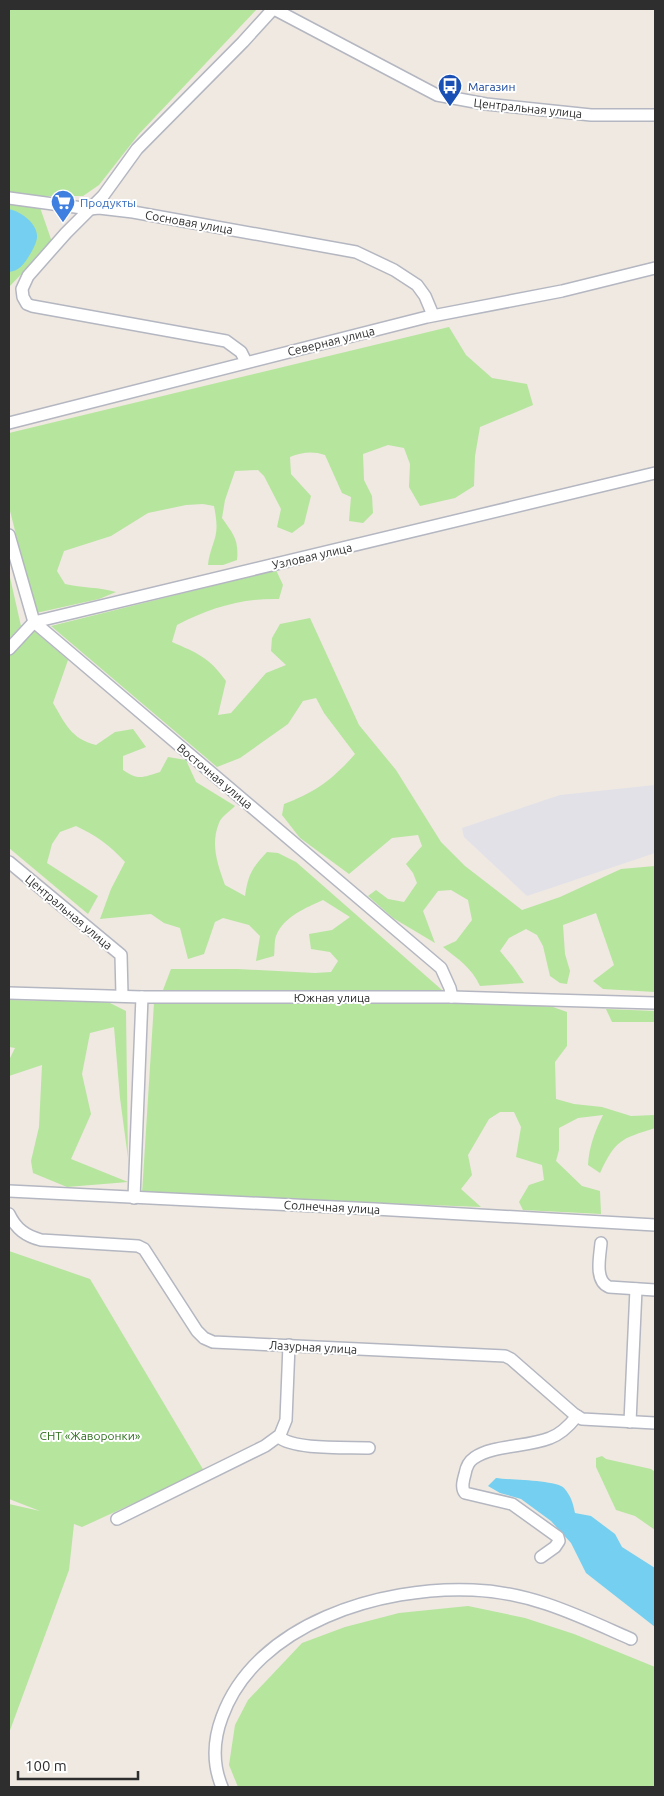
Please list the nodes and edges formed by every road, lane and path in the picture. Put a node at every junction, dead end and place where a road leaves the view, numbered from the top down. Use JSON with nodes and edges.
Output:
{"nodes":[{"id":1,"x":273,"y":9,"type":"edge"},
{"id":2,"x":655,"y":115,"type":"edge"},
{"id":3,"x":9,"y":198,"type":"edge"},
{"id":4,"x":90,"y":209,"type":"junction"},
{"id":5,"x":655,"y":268,"type":"edge"},
{"id":6,"x":433,"y":316,"type":"junction"},
{"id":7,"x":246,"y":362,"type":"junction"},
{"id":8,"x":9,"y":423,"type":"edge"},
{"id":9,"x":655,"y":473,"type":"edge"},
{"id":10,"x":9,"y":535,"type":"edge"},
{"id":11,"x":34,"y":622,"type":"junction"},
{"id":12,"x":9,"y":649,"type":"edge"},
{"id":13,"x":9,"y":862,"type":"edge"},
{"id":14,"x":9,"y":993,"type":"edge"},
{"id":15,"x":122,"y":995,"type":"junction"},
{"id":16,"x":142,"y":996,"type":"junction"},
{"id":17,"x":452,"y":997,"type":"junction"},
{"id":18,"x":655,"y":1003,"type":"edge"},
{"id":19,"x":9,"y":1192,"type":"edge"},
{"id":20,"x":134,"y":1198,"type":"junction"},
{"id":21,"x":9,"y":1214,"type":"edge"},
{"id":22,"x":655,"y":1225,"type":"edge"},
{"id":23,"x":601,"y":1243,"type":"dead end"},
{"id":24,"x":636,"y":1289,"type":"junction"},
{"id":25,"x":655,"y":1290,"type":"edge"},
{"id":26,"x":289,"y":1346,"type":"junction"},
{"id":27,"x":577,"y":1416,"type":"junction"},
{"id":28,"x":630,"y":1422,"type":"junction"},
{"id":29,"x":655,"y":1423,"type":"edge"},
{"id":30,"x":278,"y":1437,"type":"junction"},
{"id":31,"x":369,"y":1448,"type":"dead end"},
{"id":32,"x":117,"y":1519,"type":"dead end"},
{"id":33,"x":541,"y":1557,"type":"dead end"},
{"id":34,"x":631,"y":1639,"type":"dead end"},
{"id":35,"x":222,"y":1787,"type":"edge"}],
"edges":[{"from":1,"to":2,"type":"street","name":"Центральная улица"},
{"from":1,"to":4,"type":"street"},
{"from":3,"to":4,"type":"street","name":"Сосновая улица"},
{"from":4,"to":6,"type":"street","name":"Сосновая улица"},
{"from":4,"to":7,"type":"street"},
{"from":5,"to":6,"type":"street","name":"Северная улица"},
{"from":6,"to":7,"type":"street","name":"Северная улица"},
{"from":7,"to":8,"type":"street","name":"Северная улица"},
{"from":9,"to":11,"type":"street","name":"Узловая улица"},
{"from":10,"to":11,"type":"street"},
{"from":11,"to":12,"type":"street"},
{"from":11,"to":17,"type":"street","name":"Восточная улица"},
{"from":13,"to":15,"type":"street","name":"Центральная улица"},
{"from":14,"to":15,"type":"street","name":"Южная улица"},
{"from":15,"to":16,"type":"street","name":"Южная улица"},
{"from":16,"to":17,"type":"street","name":"Южная улица"},
{"from":16,"to":20,"type":"street"},
{"from":17,"to":18,"type":"street","name":"Южная улица"},
{"from":19,"to":20,"type":"street","name":"Солнечная улица"},
{"from":20,"to":22,"type":"street","name":"Солнечная улица"},
{"from":21,"to":26,"type":"street","name":"Лазурная улица"},
{"from":23,"to":24,"type":"street"},
{"from":24,"to":25,"type":"street"},
{"from":24,"to":28,"type":"street"},
{"from":26,"to":27,"type":"street","name":"Лазурная улица"},
{"from":26,"to":30,"type":"street"},
{"from":27,"to":28,"type":"street"},
{"from":27,"to":33,"type":"street"},
{"from":28,"to":29,"type":"street"},
{"from":30,"to":31,"type":"street"},
{"from":30,"to":32,"type":"street"},
{"from":34,"to":35,"type":"street"}]}
